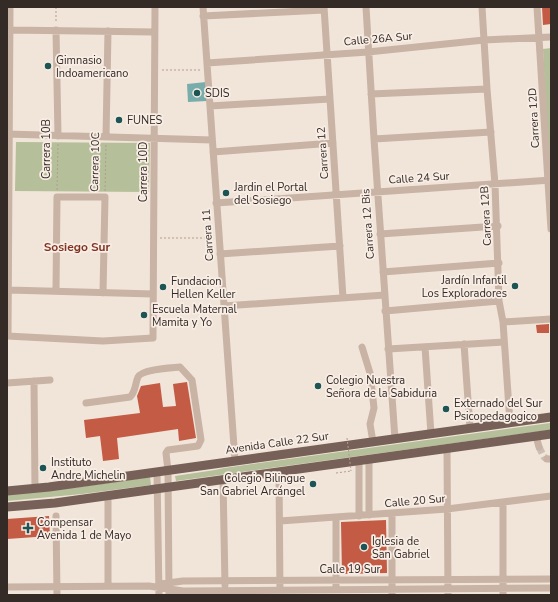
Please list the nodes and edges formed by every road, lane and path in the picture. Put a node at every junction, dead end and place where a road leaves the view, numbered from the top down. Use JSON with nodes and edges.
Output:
{"nodes":[{"id":1,"x":10,"y":7,"type":"edge"},
{"id":2,"x":56,"y":7,"type":"edge"},
{"id":3,"x":155,"y":7,"type":"edge"},
{"id":4,"x":203,"y":7,"type":"edge"},
{"id":5,"x":366,"y":7,"type":"edge"},
{"id":6,"x":482,"y":7,"type":"edge"},
{"id":7,"x":537,"y":7,"type":"edge"},
{"id":8,"x":324,"y":8,"type":"edge"},
{"id":9,"x":203,"y":16,"type":"junction"},
{"id":10,"x":10,"y":30,"type":"junction"},
{"id":11,"x":56,"y":30,"type":"junction"},
{"id":12,"x":108,"y":31,"type":"junction"},
{"id":13,"x":154,"y":32,"type":"junction"},
{"id":14,"x":551,"y":37,"type":"edge"},
{"id":15,"x":540,"y":38,"type":"junction"},
{"id":16,"x":484,"y":40,"type":"junction"},
{"id":17,"x":368,"y":52,"type":"junction"},
{"id":18,"x":327,"y":54,"type":"junction"},
{"id":19,"x":207,"y":66,"type":"junction"},
{"id":20,"x":154,"y":70,"type":"junction"},
{"id":21,"x":487,"y":90,"type":"junction"},
{"id":22,"x":371,"y":94,"type":"junction"},
{"id":23,"x":330,"y":99,"type":"junction"},
{"id":24,"x":210,"y":106,"type":"junction"},
{"id":25,"x":491,"y":132,"type":"junction"},
{"id":26,"x":8,"y":134,"type":"edge"},
{"id":27,"x":58,"y":136,"type":"junction"},
{"id":28,"x":106,"y":137,"type":"junction"},
{"id":29,"x":154,"y":138,"type":"junction"},
{"id":30,"x":374,"y":139,"type":"junction"},
{"id":31,"x":212,"y":140,"type":"junction"},
{"id":32,"x":333,"y":143,"type":"junction"},
{"id":33,"x":213,"y":152,"type":"junction"},
{"id":34,"x":550,"y":180,"type":"edge"},
{"id":35,"x":495,"y":184,"type":"junction"},
{"id":36,"x":377,"y":192,"type":"junction"},
{"id":37,"x":336,"y":195,"type":"junction"},
{"id":38,"x":57,"y":197,"type":"junction"},
{"id":39,"x":105,"y":197,"type":"junction"},
{"id":40,"x":216,"y":203,"type":"junction"},
{"id":41,"x":498,"y":226,"type":"junction"},
{"id":42,"x":551,"y":228,"type":"edge"},
{"id":43,"x":380,"y":234,"type":"junction"},
{"id":44,"x":153,"y":237,"type":"junction"},
{"id":45,"x":219,"y":238,"type":"junction"},
{"id":46,"x":340,"y":246,"type":"junction"},
{"id":47,"x":220,"y":254,"type":"junction"},
{"id":48,"x":499,"y":263,"type":"junction"},
{"id":49,"x":383,"y":272,"type":"junction"},
{"id":50,"x":8,"y":290,"type":"junction"},
{"id":51,"x":56,"y":291,"type":"junction"},
{"id":52,"x":104,"y":293,"type":"junction"},
{"id":53,"x":153,"y":294,"type":"junction"},
{"id":54,"x":384,"y":295,"type":"junction"},
{"id":55,"x":343,"y":298,"type":"junction"},
{"id":56,"x":499,"y":301,"type":"junction"},
{"id":57,"x":224,"y":306,"type":"junction"},
{"id":58,"x":385,"y":311,"type":"junction"},
{"id":59,"x":551,"y":320,"type":"edge"},
{"id":60,"x":503,"y":322,"type":"junction"},
{"id":61,"x":8,"y":336,"type":"edge"},
{"id":62,"x":504,"y":342,"type":"junction"},
{"id":63,"x":464,"y":344,"type":"junction"},
{"id":64,"x":362,"y":347,"type":"dead end"},
{"id":65,"x":425,"y":347,"type":"junction"},
{"id":66,"x":388,"y":349,"type":"junction"},
{"id":67,"x":50,"y":380,"type":"dead end"},
{"id":68,"x":34,"y":381,"type":"junction"},
{"id":69,"x":7,"y":383,"type":"edge"},
{"id":70,"x":86,"y":403,"type":"dead end"},
{"id":71,"x":551,"y":417,"type":"edge"},
{"id":72,"x":510,"y":423,"type":"junction"},
{"id":73,"x":470,"y":428,"type":"junction"},
{"id":74,"x":431,"y":434,"type":"junction"},
{"id":75,"x":551,"y":434,"type":"edge"},
{"id":76,"x":536,"y":436,"type":"junction"},
{"id":77,"x":347,"y":438,"type":"dead end"},
{"id":78,"x":395,"y":439,"type":"junction"},
{"id":79,"x":373,"y":442,"type":"junction"},
{"id":80,"x":539,"y":447,"type":"tunnel mouth"},
{"id":81,"x":447,"y":448,"type":"junction"},
{"id":82,"x":369,"y":459,"type":"junction"},
{"id":83,"x":235,"y":461,"type":"junction"},
{"id":84,"x":359,"y":461,"type":"junction"},
{"id":85,"x":168,"y":470,"type":"junction"},
{"id":86,"x":157,"y":472,"type":"junction"},
{"id":87,"x":279,"y":472,"type":"junction"},
{"id":88,"x":336,"y":473,"type":"dead end"},
{"id":89,"x":223,"y":479,"type":"junction"},
{"id":90,"x":168,"y":487,"type":"junction"},
{"id":91,"x":158,"y":488,"type":"junction"},
{"id":92,"x":35,"y":489,"type":"junction"},
{"id":93,"x":7,"y":491,"type":"edge"},
{"id":94,"x":108,"y":495,"type":"junction"},
{"id":95,"x":551,"y":496,"type":"edge"},
{"id":96,"x":503,"y":502,"type":"junction"},
{"id":97,"x":7,"y":507,"type":"edge"},
{"id":98,"x":447,"y":509,"type":"junction"},
{"id":99,"x":392,"y":514,"type":"junction"},
{"id":100,"x":369,"y":515,"type":"junction"},
{"id":101,"x":56,"y":516,"type":"dead end"},
{"id":102,"x":359,"y":516,"type":"junction"},
{"id":103,"x":336,"y":518,"type":"junction"},
{"id":104,"x":280,"y":521,"type":"junction"},
{"id":105,"x":503,"y":579,"type":"junction"},
{"id":106,"x":551,"y":579,"type":"edge"},
{"id":107,"x":225,"y":580,"type":"junction"},
{"id":108,"x":280,"y":580,"type":"junction"},
{"id":109,"x":336,"y":580,"type":"junction"},
{"id":110,"x":392,"y":580,"type":"junction"},
{"id":111,"x":447,"y":580,"type":"junction"},
{"id":112,"x":57,"y":586,"type":"junction"},
{"id":113,"x":108,"y":586,"type":"junction"},
{"id":114,"x":159,"y":586,"type":"junction"},
{"id":115,"x":7,"y":587,"type":"edge"},
{"id":116,"x":551,"y":588,"type":"edge"},
{"id":117,"x":169,"y":589,"type":"edge"},
{"id":118,"x":280,"y":592,"type":"edge"},
{"id":119,"x":336,"y":592,"type":"edge"},
{"id":120,"x":392,"y":592,"type":"edge"},
{"id":121,"x":448,"y":592,"type":"edge"},
{"id":122,"x":503,"y":592,"type":"edge"},
{"id":123,"x":225,"y":593,"type":"edge"},
{"id":124,"x":57,"y":595,"type":"edge"},
{"id":125,"x":160,"y":595,"type":"edge"}],
"edges":[{"from":1,"to":10,"type":"street"},
{"from":2,"to":11,"type":"path"},
{"from":3,"to":13,"type":"street","name":"Carrera 10D"},
{"from":4,"to":9,"type":"street","name":"Carrera 11"},
{"from":5,"to":17,"type":"street","name":"Carrera 12 Bis"},
{"from":6,"to":16,"type":"street","name":"Carrera 12B"},
{"from":7,"to":15,"type":"street","name":"Carrera 12D"},
{"from":8,"to":9,"type":"street"},
{"from":8,"to":18,"type":"street","name":"Carrera 12"},
{"from":9,"to":19,"type":"street","name":"Carrera 11"},
{"from":10,"to":11,"type":"street"},
{"from":10,"to":26,"type":"street"},
{"from":11,"to":12,"type":"street"},
{"from":11,"to":27,"type":"street","name":"Carrera 10B"},
{"from":12,"to":13,"type":"street"},
{"from":12,"to":28,"type":"street","name":"Carrera 10C"},
{"from":13,"to":20,"type":"street","name":"Carrera 10D"},
{"from":14,"to":15,"type":"street","name":"Calle 26A Sur"},
{"from":15,"to":16,"type":"street","name":"Calle 26A Sur"},
{"from":15,"to":34,"type":"street","name":"Carrera 12D"},
{"from":16,"to":17,"type":"street","name":"Calle 26A Sur"},
{"from":16,"to":21,"type":"street","name":"Carrera 12B"},
{"from":17,"to":18,"type":"street","name":"Calle 26A Sur"},
{"from":17,"to":22,"type":"street","name":"Carrera 12 Bis"},
{"from":18,"to":19,"type":"street","name":"Calle 26A Sur"},
{"from":18,"to":23,"type":"street","name":"Carrera 12"},
{"from":19,"to":20,"type":"path"},
{"from":19,"to":24,"type":"street","name":"Carrera 11"},
{"from":20,"to":29,"type":"street","name":"Carrera 10D"},
{"from":21,"to":22,"type":"street"},
{"from":21,"to":25,"type":"street","name":"Carrera 12B"},
{"from":22,"to":30,"type":"street","name":"Carrera 12 Bis"},
{"from":23,"to":24,"type":"street"},
{"from":23,"to":32,"type":"street","name":"Carrera 12"},
{"from":24,"to":31,"type":"street","name":"Carrera 11"},
{"from":25,"to":30,"type":"street"},
{"from":25,"to":35,"type":"street","name":"Carrera 12B"},
{"from":26,"to":27,"type":"street"},
{"from":26,"to":50,"type":"street"},
{"from":27,"to":28,"type":"street"},
{"from":27,"to":38,"type":"path","name":"Carrera 10B"},
{"from":28,"to":29,"type":"street"},
{"from":28,"to":39,"type":"path","name":"Carrera 10C"},
{"from":29,"to":31,"type":"street"},
{"from":29,"to":44,"type":"street","name":"Carrera 10D"},
{"from":30,"to":36,"type":"street","name":"Carrera 12 Bis"},
{"from":31,"to":33,"type":"street","name":"Carrera 11"},
{"from":32,"to":33,"type":"street"},
{"from":32,"to":37,"type":"street","name":"Carrera 12"},
{"from":33,"to":40,"type":"street","name":"Carrera 11"},
{"from":34,"to":35,"type":"street","name":"Calle 24 Sur"},
{"from":34,"to":42,"type":"street","name":"Carrera 12D"},
{"from":35,"to":36,"type":"street","name":"Calle 24 Sur"},
{"from":35,"to":41,"type":"street","name":"Carrera 12B"},
{"from":36,"to":37,"type":"street","name":"Calle 24 Sur"},
{"from":36,"to":43,"type":"street","name":"Carrera 12 Bis"},
{"from":37,"to":40,"type":"street","name":"Calle 24 Sur"},
{"from":37,"to":46,"type":"street","name":"Carrera 12"},
{"from":38,"to":39,"type":"street"},
{"from":38,"to":51,"type":"street"},
{"from":39,"to":52,"type":"street","name":"Carrera 10C"},
{"from":40,"to":45,"type":"street","name":"Carrera 11"},
{"from":41,"to":43,"type":"street"},
{"from":41,"to":48,"type":"street","name":"Carrera 12B"},
{"from":43,"to":49,"type":"street","name":"Carrera 12 Bis"},
{"from":44,"to":45,"type":"path"},
{"from":44,"to":53,"type":"street","name":"Carrera 10D"},
{"from":45,"to":47,"type":"street","name":"Carrera 11"},
{"from":46,"to":47,"type":"street"},
{"from":46,"to":55,"type":"street","name":"Carrera 12"},
{"from":47,"to":57,"type":"street","name":"Carrera 11"},
{"from":48,"to":49,"type":"street"},
{"from":48,"to":56,"type":"street","name":"Carrera 12B"},
{"from":49,"to":54,"type":"street","name":"Carrera 12 Bis"},
{"from":50,"to":51,"type":"street"},
{"from":50,"to":61,"type":"street"},
{"from":51,"to":52,"type":"street"},
{"from":52,"to":53,"type":"street"},
{"from":53,"to":61,"type":"street","name":"Carrera 10D"},
{"from":54,"to":55,"type":"street"},
{"from":54,"to":58,"type":"street","name":"Carrera 12 Bis"},
{"from":55,"to":57,"type":"street"},
{"from":56,"to":58,"type":"street"},
{"from":56,"to":60,"type":"street","name":"Carrera 12B"},
{"from":57,"to":83,"type":"street","name":"Carrera 11"},
{"from":58,"to":66,"type":"street","name":"Carrera 12 Bis"},
{"from":59,"to":60,"type":"street"},
{"from":60,"to":62,"type":"street","name":"Carrera 12B"},
{"from":62,"to":63,"type":"street"},
{"from":62,"to":72,"type":"street","name":"Carrera 12B"},
{"from":63,"to":65,"type":"street"},
{"from":63,"to":73,"type":"street"},
{"from":64,"to":79,"type":"street"},
{"from":65,"to":66,"type":"street"},
{"from":65,"to":74,"type":"street"},
{"from":66,"to":78,"type":"street","name":"Carrera 12 Bis"},
{"from":67,"to":68,"type":"street"},
{"from":68,"to":69,"type":"street"},
{"from":68,"to":92,"type":"street"},
{"from":70,"to":85,"type":"street"},
{"from":71,"to":72,"type":"main road","name":"Avenida Calle 22 Sur"},
{"from":72,"to":73,"type":"main road","name":"Avenida Calle 22 Sur"},
{"from":73,"to":74,"type":"main road","name":"Avenida Calle 22 Sur"},
{"from":74,"to":78,"type":"main road","name":"Avenida Calle 22 Sur"},
{"from":75,"to":76,"type":"main road"},
{"from":76,"to":80,"type":"street"},
{"from":76,"to":81,"type":"main road"},
{"from":77,"to":88,"type":"path","bridge":true},
{"from":78,"to":79,"type":"main road","name":"Avenida Calle 22 Sur"},
{"from":79,"to":83,"type":"main road","name":"Avenida Calle 22 Sur"},
{"from":81,"to":82,"type":"main road"},
{"from":81,"to":98,"type":"street"},
{"from":82,"to":84,"type":"main road"},
{"from":82,"to":100,"type":"street"},
{"from":83,"to":85,"type":"main road","name":"Avenida Calle 22 Sur"},
{"from":84,"to":87,"type":"main road"},
{"from":84,"to":102,"type":"street"},
{"from":85,"to":86,"type":"main road","name":"Avenida Calle 22 Sur"},
{"from":85,"to":90,"type":"street"},
{"from":86,"to":91,"type":"street"},
{"from":86,"to":92,"type":"main road","name":"Avenida Calle 22 Sur"},
{"from":87,"to":89,"type":"main road"},
{"from":87,"to":104,"type":"street"},
{"from":89,"to":90,"type":"main road"},
{"from":89,"to":107,"type":"street"},
{"from":90,"to":91,"type":"main road"},
{"from":90,"to":117,"type":"street"},
{"from":91,"to":94,"type":"main road"},
{"from":91,"to":114,"type":"street"},
{"from":92,"to":93,"type":"main road","name":"Avenida Calle 22 Sur"},
{"from":94,"to":97,"type":"main road"},
{"from":94,"to":113,"type":"street"},
{"from":95,"to":96,"type":"street","name":"Calle 20 Sur"},
{"from":96,"to":98,"type":"street","name":"Calle 20 Sur"},
{"from":96,"to":105,"type":"street"},
{"from":98,"to":99,"type":"street","name":"Calle 20 Sur"},
{"from":98,"to":111,"type":"street"},
{"from":99,"to":100,"type":"street","name":"Calle 20 Sur"},
{"from":99,"to":110,"type":"street"},
{"from":100,"to":102,"type":"street","name":"Calle 20 Sur"},
{"from":101,"to":112,"type":"street"},
{"from":102,"to":103,"type":"street","name":"Calle 20 Sur"},
{"from":103,"to":104,"type":"street","name":"Calle 20 Sur"},
{"from":103,"to":109,"type":"street"},
{"from":104,"to":108,"type":"street"},
{"from":105,"to":106,"type":"street","name":"Calle 19 Sur"},
{"from":105,"to":111,"type":"street","name":"Calle 19 Sur"},
{"from":105,"to":122,"type":"street"},
{"from":107,"to":108,"type":"street","name":"Calle 19 Sur"},
{"from":107,"to":117,"type":"street","name":"Calle 19 Sur"},
{"from":107,"to":123,"type":"street"},
{"from":108,"to":109,"type":"street","name":"Calle 19 Sur"},
{"from":108,"to":118,"type":"street"},
{"from":109,"to":110,"type":"street","name":"Calle 19 Sur"},
{"from":109,"to":119,"type":"street"},
{"from":110,"to":111,"type":"street","name":"Calle 19 Sur"},
{"from":110,"to":120,"type":"street"},
{"from":111,"to":121,"type":"street"},
{"from":112,"to":113,"type":"street","name":"Calle 19 Sur"},
{"from":112,"to":115,"type":"street","name":"Calle 19 Sur"},
{"from":112,"to":124,"type":"street"},
{"from":113,"to":114,"type":"street","name":"Calle 19 Sur"},
{"from":114,"to":117,"type":"street","name":"Calle 19 Sur"},
{"from":114,"to":125,"type":"street"},
{"from":116,"to":122,"type":"street","name":"Calle 19 Sur"},
{"from":117,"to":123,"type":"street","name":"Calle 19 Sur"},
{"from":118,"to":119,"type":"street","name":"Calle 19 Sur"},
{"from":118,"to":123,"type":"street","name":"Calle 19 Sur"},
{"from":119,"to":120,"type":"street","name":"Calle 19 Sur"},
{"from":120,"to":121,"type":"street","name":"Calle 19 Sur"},
{"from":121,"to":122,"type":"street","name":"Calle 19 Sur"}]}
